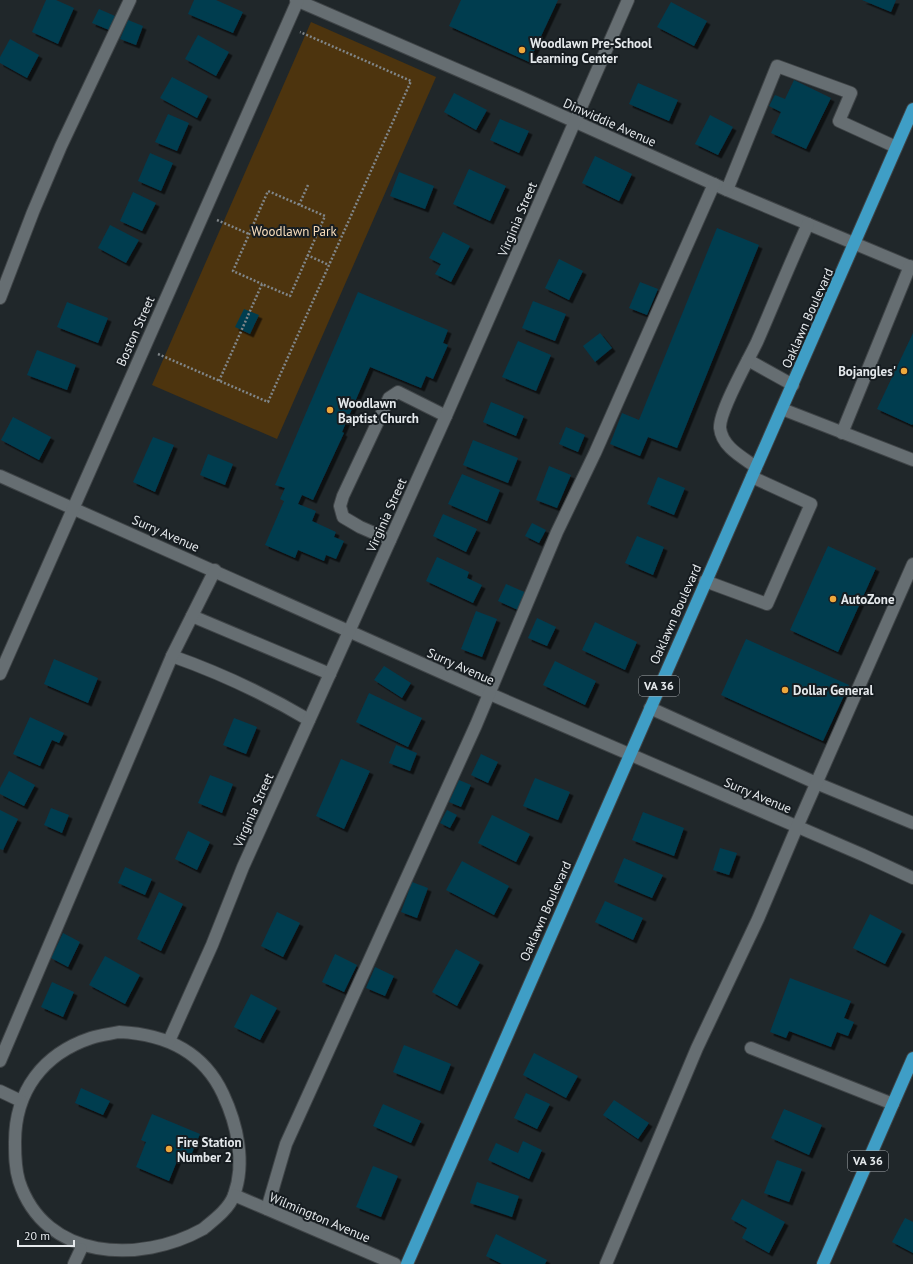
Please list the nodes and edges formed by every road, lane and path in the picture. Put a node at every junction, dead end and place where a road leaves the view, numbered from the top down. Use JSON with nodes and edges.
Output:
{"nodes":[{"id":1,"x":130,"y":0,"type":"edge"},
{"id":2,"x":297,"y":0,"type":"edge"},
{"id":3,"x":628,"y":0,"type":"edge"},
{"id":4,"x":286,"y":26,"type":"junction"},
{"id":5,"x":913,"y":109,"type":"edge"},
{"id":6,"x":574,"y":121,"type":"junction"},
{"id":7,"x":896,"y":147,"type":"junction"},
{"id":8,"x":714,"y":184,"type":"junction"},
{"id":9,"x":308,"y":185,"type":"dead end"},
{"id":10,"x":727,"y":190,"type":"junction"},
{"id":11,"x":299,"y":205,"type":"junction"},
{"id":12,"x":203,"y":214,"type":"junction"},
{"id":13,"x":808,"y":224,"type":"junction"},
{"id":14,"x":249,"y":234,"type":"junction"},
{"id":15,"x":854,"y":244,"type":"junction"},
{"id":16,"x":308,"y":255,"type":"junction"},
{"id":17,"x":329,"y":265,"type":"junction"},
{"id":18,"x":911,"y":267,"type":"edge"},
{"id":19,"x":262,"y":284,"type":"junction"},
{"id":20,"x":0,"y":298,"type":"edge"},
{"id":21,"x":143,"y":347,"type":"junction"},
{"id":22,"x":748,"y":360,"type":"junction"},
{"id":23,"x":219,"y":381,"type":"junction"},
{"id":24,"x":793,"y":385,"type":"junction"},
{"id":25,"x":782,"y":410,"type":"junction"},
{"id":26,"x":446,"y":416,"type":"junction"},
{"id":27,"x":842,"y":433,"type":"junction"},
{"id":28,"x":913,"y":460,"type":"edge"},
{"id":29,"x":754,"y":472,"type":"junction"},
{"id":30,"x":0,"y":476,"type":"edge"},
{"id":31,"x":73,"y":507,"type":"junction"},
{"id":32,"x":390,"y":540,"type":"junction"},
{"id":33,"x":913,"y":564,"type":"edge"},
{"id":34,"x":215,"y":570,"type":"junction"},
{"id":35,"x":705,"y":581,"type":"junction"},
{"id":36,"x":192,"y":616,"type":"junction"},
{"id":37,"x":349,"y":631,"type":"junction"},
{"id":38,"x":172,"y":656,"type":"junction"},
{"id":39,"x":0,"y":674,"type":"edge"},
{"id":40,"x":330,"y":674,"type":"junction"},
{"id":41,"x":490,"y":694,"type":"junction"},
{"id":42,"x":650,"y":708,"type":"junction"},
{"id":43,"x":309,"y":720,"type":"junction"},
{"id":44,"x":629,"y":755,"type":"junction"},
{"id":45,"x":816,"y":783,"type":"junction"},
{"id":46,"x":913,"y":823,"type":"edge"},
{"id":47,"x":797,"y":827,"type":"junction"},
{"id":48,"x":913,"y":878,"type":"edge"},
{"id":49,"x":169,"y":1041,"type":"junction"},
{"id":50,"x":751,"y":1048,"type":"dead end"},
{"id":51,"x":913,"y":1058,"type":"edge"},
{"id":52,"x":0,"y":1061,"type":"edge"},
{"id":53,"x":0,"y":1091,"type":"edge"},
{"id":54,"x":21,"y":1101,"type":"junction"},
{"id":55,"x":893,"y":1104,"type":"junction"},
{"id":56,"x":234,"y":1195,"type":"junction"},
{"id":57,"x":267,"y":1209,"type":"junction"},
{"id":58,"x":81,"y":1249,"type":"junction"},
{"id":59,"x":74,"y":1264,"type":"edge"},
{"id":60,"x":395,"y":1264,"type":"edge"},
{"id":61,"x":407,"y":1264,"type":"edge"},
{"id":62,"x":606,"y":1264,"type":"edge"},
{"id":63,"x":823,"y":1264,"type":"edge"}],
"edges":[{"from":1,"to":20,"type":"street"},
{"from":2,"to":4,"type":"street","name":"Boston Street"},
{"from":2,"to":6,"type":"street","name":"Dinwiddie Avenue"},
{"from":3,"to":6,"type":"street","name":"Virginia Street"},
{"from":4,"to":12,"type":"street","name":"Boston Street"},
{"from":4,"to":17,"type":"path"},
{"from":5,"to":7,"type":"highway","name":"Oaklawn Boulevard","number":"VA 36"},
{"from":6,"to":8,"type":"street","name":"Dinwiddie Avenue"},
{"from":6,"to":26,"type":"street","name":"Virginia Street"},
{"from":7,"to":10,"type":"street"},
{"from":7,"to":15,"type":"highway","name":"Oaklawn Boulevard","number":"VA 36"},
{"from":8,"to":10,"type":"street","name":"Dinwiddie Avenue"},
{"from":8,"to":41,"type":"street"},
{"from":9,"to":11,"type":"path"},
{"from":10,"to":13,"type":"street","name":"Dinwiddie Avenue"},
{"from":11,"to":14,"type":"path"},
{"from":11,"to":16,"type":"path"},
{"from":12,"to":14,"type":"path"},
{"from":12,"to":21,"type":"street","name":"Boston Street"},
{"from":13,"to":15,"type":"street","name":"Dinwiddie Avenue"},
{"from":13,"to":22,"type":"street"},
{"from":14,"to":19,"type":"path"},
{"from":15,"to":18,"type":"street","name":"Dinwiddie Avenue"},
{"from":15,"to":24,"type":"highway","name":"Oaklawn Boulevard","number":"VA 36"},
{"from":16,"to":17,"type":"path"},
{"from":16,"to":19,"type":"path"},
{"from":17,"to":23,"type":"path"},
{"from":18,"to":27,"type":"street"},
{"from":19,"to":23,"type":"path"},
{"from":21,"to":23,"type":"path"},
{"from":21,"to":31,"type":"street","name":"Boston Street"},
{"from":22,"to":24,"type":"street"},
{"from":22,"to":29,"type":"street"},
{"from":24,"to":25,"type":"highway","name":"Oaklawn Boulevard","number":"VA 36"},
{"from":25,"to":27,"type":"street"},
{"from":25,"to":29,"type":"highway","name":"Oaklawn Boulevard","number":"VA 36"},
{"from":26,"to":32,"type":"street","name":"Virginia Street"},
{"from":26,"to":32,"type":"street"},
{"from":27,"to":28,"type":"street"},
{"from":29,"to":35,"type":"highway","name":"Oaklawn Boulevard","number":"VA 36"},
{"from":29,"to":35,"type":"street"},
{"from":30,"to":31,"type":"street","name":"Surry Avenue"},
{"from":31,"to":34,"type":"street","name":"Surry Avenue"},
{"from":31,"to":39,"type":"street","name":"Boston Street"},
{"from":32,"to":37,"type":"street","name":"Virginia Street"},
{"from":33,"to":45,"type":"street"},
{"from":34,"to":36,"type":"street"},
{"from":34,"to":37,"type":"street","name":"Surry Avenue"},
{"from":35,"to":42,"type":"highway","name":"Oaklawn Boulevard","number":"VA 36"},
{"from":36,"to":38,"type":"street"},
{"from":36,"to":40,"type":"street"},
{"from":37,"to":40,"type":"street","name":"Virginia Street"},
{"from":37,"to":41,"type":"street","name":"Surry Avenue"},
{"from":38,"to":43,"type":"street"},
{"from":38,"to":52,"type":"street"},
{"from":40,"to":43,"type":"street","name":"Virginia Street"},
{"from":41,"to":44,"type":"street","name":"Surry Avenue"},
{"from":41,"to":57,"type":"street"},
{"from":42,"to":44,"type":"highway","name":"Oaklawn Boulevard","number":"VA 36"},
{"from":42,"to":45,"type":"street"},
{"from":43,"to":49,"type":"street","name":"Virginia Street"},
{"from":44,"to":47,"type":"street","name":"Surry Avenue"},
{"from":44,"to":61,"type":"highway","name":"Oaklawn Boulevard","number":"VA 36"},
{"from":45,"to":46,"type":"street"},
{"from":45,"to":47,"type":"street"},
{"from":47,"to":48,"type":"street","name":"Surry Avenue"},
{"from":47,"to":62,"type":"street"},
{"from":49,"to":54,"type":"street"},
{"from":49,"to":56,"type":"street"},
{"from":50,"to":55,"type":"street"},
{"from":51,"to":55,"type":"highway","number":"VA 36"},
{"from":53,"to":54,"type":"street"},
{"from":54,"to":58,"type":"street"},
{"from":55,"to":63,"type":"highway","number":"VA 36"},
{"from":56,"to":57,"type":"street","name":"Wilmington Avenue"},
{"from":56,"to":58,"type":"street"},
{"from":57,"to":60,"type":"street","name":"Wilmington Avenue"},
{"from":58,"to":59,"type":"street"}]}
